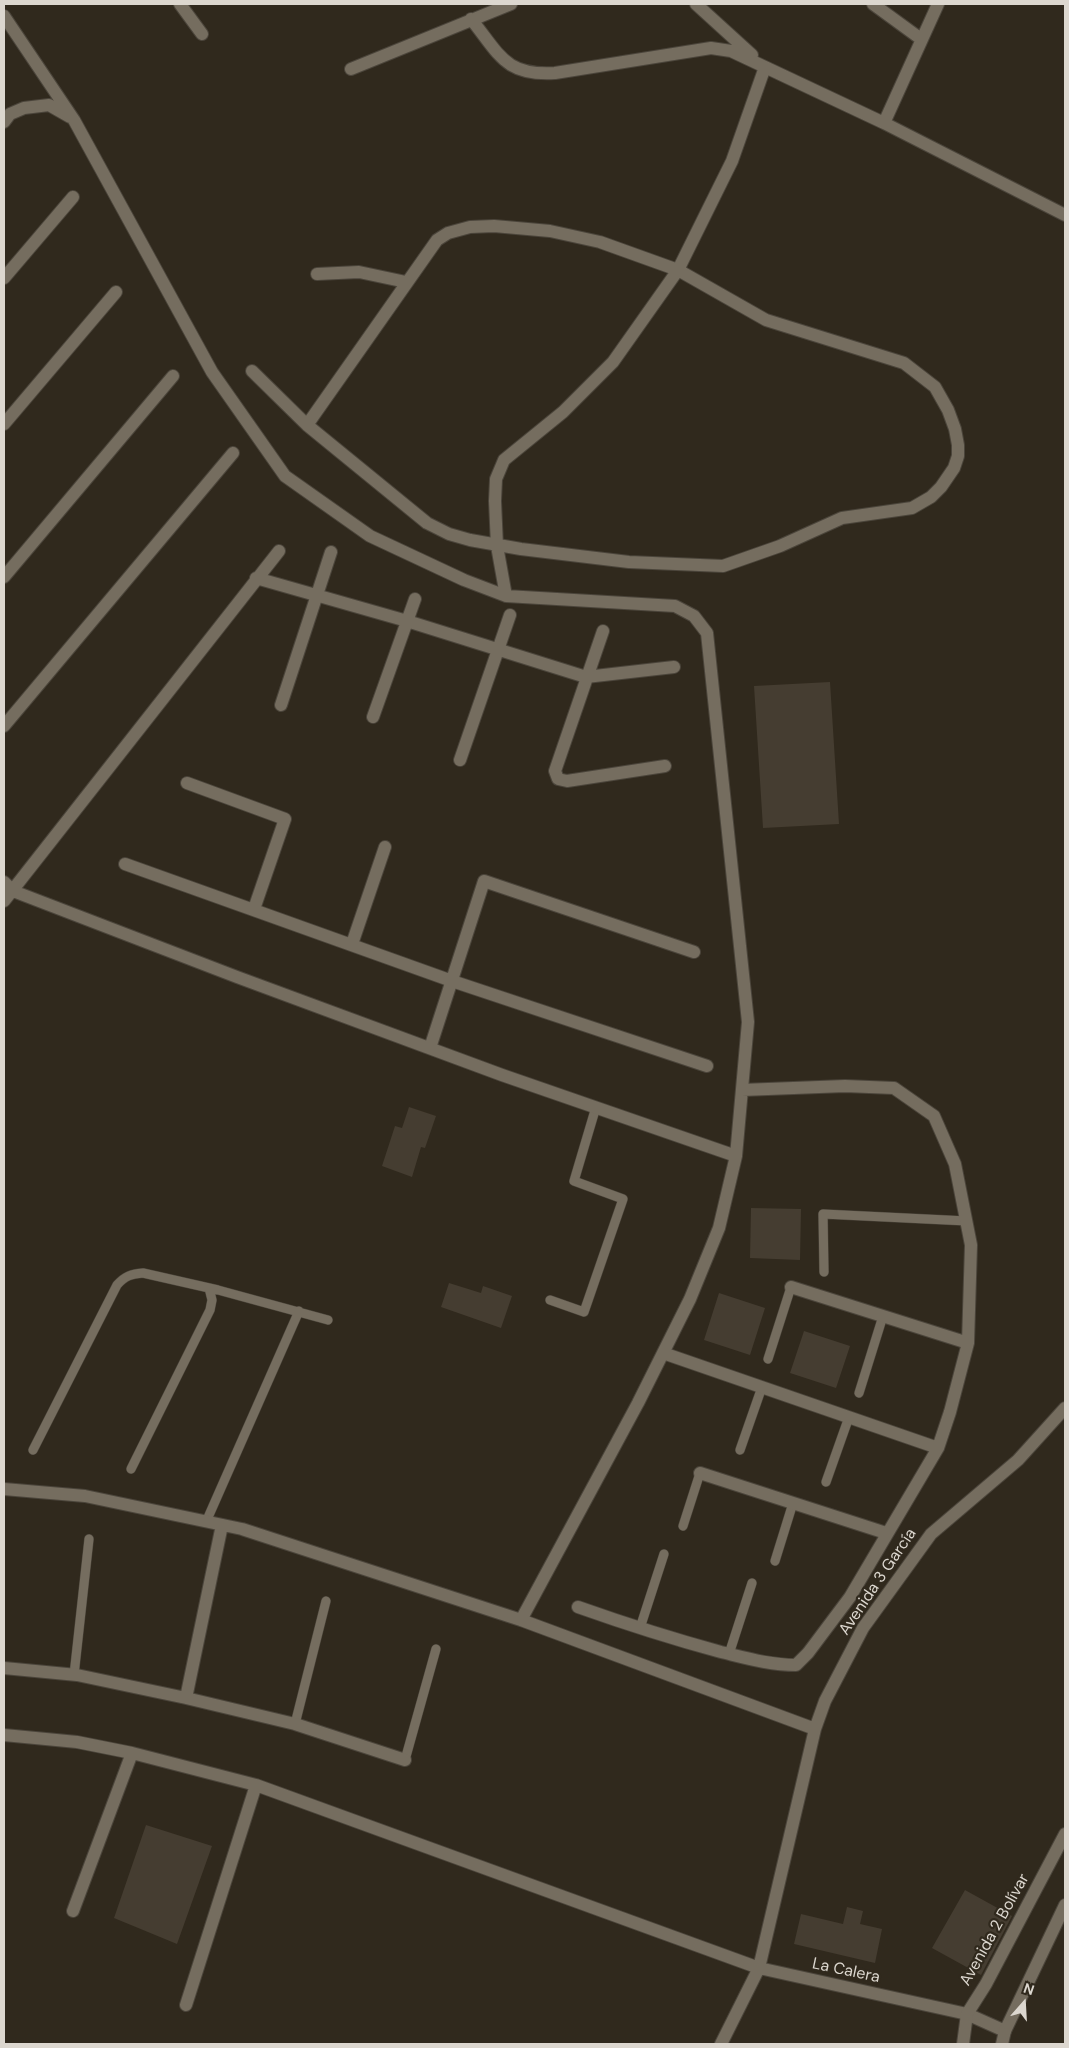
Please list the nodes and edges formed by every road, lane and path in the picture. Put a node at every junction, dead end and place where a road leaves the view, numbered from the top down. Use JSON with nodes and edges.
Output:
{"nodes":[{"id":1,"x":180,"y":4,"type":"edge"},
{"id":2,"x":511,"y":4,"type":"edge"},
{"id":3,"x":696,"y":4,"type":"edge"},
{"id":4,"x":873,"y":4,"type":"edge"},
{"id":5,"x":938,"y":4,"type":"edge"},
{"id":6,"x":4,"y":16,"type":"edge"},
{"id":7,"x":471,"y":19,"type":"junction"},
{"id":8,"x":202,"y":34,"type":"dead end"},
{"id":9,"x":921,"y":39,"type":"junction"},
{"id":10,"x":765,"y":67,"type":"junction"},
{"id":11,"x":351,"y":69,"type":"dead end"},
{"id":12,"x":74,"y":120,"type":"junction"},
{"id":13,"x":4,"y":122,"type":"edge"},
{"id":14,"x":884,"y":123,"type":"junction"},
{"id":15,"x":73,"y":197,"type":"dead end"},
{"id":16,"x":1065,"y":215,"type":"edge"},
{"id":17,"x":678,"y":270,"type":"junction"},
{"id":18,"x":318,"y":274,"type":"dead end"},
{"id":19,"x":4,"y":278,"type":"edge"},
{"id":20,"x":406,"y":282,"type":"junction"},
{"id":21,"x":116,"y":292,"type":"dead end"},
{"id":22,"x":252,"y":371,"type":"dead end"},
{"id":23,"x":173,"y":376,"type":"dead end"},
{"id":24,"x":4,"y":424,"type":"edge"},
{"id":25,"x":307,"y":425,"type":"junction"},
{"id":26,"x":233,"y":452,"type":"dead end"},
{"id":27,"x":497,"y":546,"type":"junction"},
{"id":28,"x":279,"y":551,"type":"dead end"},
{"id":29,"x":331,"y":552,"type":"dead end"},
{"id":30,"x":4,"y":577,"type":"edge"},
{"id":31,"x":256,"y":578,"type":"junction"},
{"id":32,"x":317,"y":595,"type":"junction"},
{"id":33,"x":506,"y":596,"type":"junction"},
{"id":34,"x":415,"y":599,"type":"dead end"},
{"id":35,"x":510,"y":615,"type":"dead end"},
{"id":36,"x":407,"y":620,"type":"junction"},
{"id":37,"x":603,"y":631,"type":"dead end"},
{"id":38,"x":498,"y":650,"type":"junction"},
{"id":39,"x":674,"y":667,"type":"dead end"},
{"id":40,"x":586,"y":677,"type":"junction"},
{"id":41,"x":281,"y":705,"type":"dead end"},
{"id":42,"x":374,"y":717,"type":"dead end"},
{"id":43,"x":4,"y":726,"type":"edge"},
{"id":44,"x":460,"y":760,"type":"dead end"},
{"id":45,"x":665,"y":766,"type":"dead end"},
{"id":46,"x":187,"y":783,"type":"dead end"},
{"id":47,"x":385,"y":847,"type":"dead end"},
{"id":48,"x":125,"y":864,"type":"dead end"},
{"id":49,"x":8,"y":887,"type":"edge"},
{"id":50,"x":4,"y":901,"type":"edge"},
{"id":51,"x":254,"y":909,"type":"junction"},
{"id":52,"x":352,"y":944,"type":"junction"},
{"id":53,"x":694,"y":952,"type":"dead end"},
{"id":54,"x":452,"y":981,"type":"junction"},
{"id":55,"x":430,"y":1048,"type":"junction"},
{"id":56,"x":707,"y":1066,"type":"dead end"},
{"id":57,"x":742,"y":1090,"type":"junction"},
{"id":58,"x":596,"y":1107,"type":"junction"},
{"id":59,"x":736,"y":1156,"type":"junction"},
{"id":60,"x":966,"y":1221,"type":"junction"},
{"id":61,"x":824,"y":1272,"type":"dead end"},
{"id":62,"x":791,"y":1287,"type":"joint"},
{"id":63,"x":209,"y":1288,"type":"junction"},
{"id":64,"x":550,"y":1300,"type":"dead end"},
{"id":65,"x":299,"y":1311,"type":"junction"},
{"id":66,"x":882,"y":1316,"type":"junction"},
{"id":67,"x":328,"y":1320,"type":"dead end"},
{"id":68,"x":968,"y":1343,"type":"junction"},
{"id":69,"x":663,"y":1353,"type":"junction"},
{"id":70,"x":768,"y":1359,"type":"dead end"},
{"id":71,"x":762,"y":1387,"type":"junction"},
{"id":72,"x":859,"y":1393,"type":"dead end"},
{"id":73,"x":1065,"y":1408,"type":"edge"},
{"id":74,"x":849,"y":1417,"type":"junction"},
{"id":75,"x":938,"y":1448,"type":"junction"},
{"id":76,"x":33,"y":1450,"type":"dead end"},
{"id":77,"x":740,"y":1450,"type":"dead end"},
{"id":78,"x":131,"y":1469,"type":"dead end"},
{"id":79,"x":700,"y":1473,"type":"joint"},
{"id":80,"x":826,"y":1482,"type":"dead end"},
{"id":81,"x":4,"y":1490,"type":"edge"},
{"id":82,"x":792,"y":1503,"type":"junction"},
{"id":83,"x":206,"y":1522,"type":"junction"},
{"id":84,"x":222,"y":1525,"type":"junction"},
{"id":85,"x":683,"y":1526,"type":"dead end"},
{"id":86,"x":886,"y":1534,"type":"junction"},
{"id":87,"x":89,"y":1539,"type":"dead end"},
{"id":88,"x":664,"y":1554,"type":"dead end"},
{"id":89,"x":775,"y":1561,"type":"dead end"},
{"id":90,"x":752,"y":1583,"type":"dead end"},
{"id":91,"x":326,"y":1601,"type":"dead end"},
{"id":92,"x":578,"y":1607,"type":"dead end"},
{"id":93,"x":521,"y":1620,"type":"junction"},
{"id":94,"x":640,"y":1628,"type":"junction"},
{"id":95,"x":436,"y":1649,"type":"dead end"},
{"id":96,"x":729,"y":1654,"type":"junction"},
{"id":97,"x":4,"y":1668,"type":"edge"},
{"id":98,"x":74,"y":1675,"type":"junction"},
{"id":99,"x":186,"y":1698,"type":"junction"},
{"id":100,"x":296,"y":1724,"type":"junction"},
{"id":101,"x":815,"y":1729,"type":"junction"},
{"id":102,"x":4,"y":1735,"type":"edge"},
{"id":103,"x":132,"y":1754,"type":"junction"},
{"id":104,"x":405,"y":1760,"type":"joint"},
{"id":105,"x":256,"y":1785,"type":"junction"},
{"id":106,"x":1065,"y":1834,"type":"edge"},
{"id":107,"x":1065,"y":1905,"type":"edge"},
{"id":108,"x":73,"y":1911,"type":"dead end"},
{"id":109,"x":759,"y":1968,"type":"junction"},
{"id":110,"x":186,"y":2005,"type":"dead end"},
{"id":111,"x":967,"y":2014,"type":"junction"},
{"id":112,"x":1005,"y":2031,"type":"junction"},
{"id":113,"x":721,"y":2044,"type":"edge"},
{"id":114,"x":963,"y":2044,"type":"edge"},
{"id":115,"x":1002,"y":2044,"type":"edge"}],
"edges":[{"from":1,"to":8,"type":"street"},
{"from":2,"to":7,"type":"street"},
{"from":3,"to":10,"type":"street"},
{"from":4,"to":9,"type":"street"},
{"from":5,"to":9,"type":"street"},
{"from":6,"to":12,"type":"street"},
{"from":7,"to":10,"type":"street"},
{"from":7,"to":11,"type":"street"},
{"from":9,"to":14,"type":"street"},
{"from":10,"to":14,"type":"street"},
{"from":10,"to":17,"type":"street"},
{"from":12,"to":13,"type":"street"},
{"from":12,"to":33,"type":"street"},
{"from":14,"to":16,"type":"street"},
{"from":15,"to":19,"type":"street"},
{"from":17,"to":20,"type":"street"},
{"from":17,"to":27,"type":"street"},
{"from":17,"to":27,"type":"street"},
{"from":18,"to":20,"type":"street"},
{"from":20,"to":25,"type":"street"},
{"from":21,"to":24,"type":"street"},
{"from":22,"to":25,"type":"street"},
{"from":23,"to":30,"type":"street"},
{"from":25,"to":27,"type":"street"},
{"from":26,"to":43,"type":"street"},
{"from":27,"to":33,"type":"street"},
{"from":28,"to":31,"type":"street"},
{"from":29,"to":32,"type":"street"},
{"from":31,"to":32,"type":"street"},
{"from":31,"to":49,"type":"street"},
{"from":32,"to":36,"type":"street"},
{"from":32,"to":41,"type":"street"},
{"from":33,"to":57,"type":"street"},
{"from":34,"to":36,"type":"street"},
{"from":35,"to":38,"type":"street"},
{"from":36,"to":38,"type":"street"},
{"from":36,"to":42,"type":"street"},
{"from":37,"to":40,"type":"street"},
{"from":38,"to":40,"type":"street"},
{"from":38,"to":44,"type":"street"},
{"from":39,"to":40,"type":"street"},
{"from":40,"to":45,"type":"street"},
{"from":46,"to":51,"type":"street"},
{"from":47,"to":52,"type":"street"},
{"from":48,"to":51,"type":"street"},
{"from":49,"to":50,"type":"street"},
{"from":49,"to":55,"type":"street"},
{"from":51,"to":52,"type":"street"},
{"from":52,"to":54,"type":"street"},
{"from":53,"to":54,"type":"street"},
{"from":54,"to":55,"type":"street"},
{"from":54,"to":56,"type":"street"},
{"from":55,"to":58,"type":"street"},
{"from":57,"to":59,"type":"street"},
{"from":57,"to":60,"type":"street"},
{"from":58,"to":59,"type":"street"},
{"from":58,"to":64,"type":"lane"},
{"from":59,"to":69,"type":"street"},
{"from":60,"to":61,"type":"lane"},
{"from":60,"to":68,"type":"street"},
{"from":62,"to":66,"type":"street"},
{"from":62,"to":70,"type":"lane"},
{"from":63,"to":65,"type":"lane"},
{"from":63,"to":76,"type":"lane"},
{"from":63,"to":78,"type":"lane"},
{"from":65,"to":67,"type":"lane"},
{"from":65,"to":83,"type":"lane"},
{"from":66,"to":68,"type":"street"},
{"from":66,"to":72,"type":"lane"},
{"from":68,"to":75,"type":"street"},
{"from":69,"to":71,"type":"street"},
{"from":69,"to":93,"type":"street"},
{"from":71,"to":74,"type":"street"},
{"from":71,"to":77,"type":"lane"},
{"from":73,"to":101,"type":"street","name":"Avenida 3 García"},
{"from":74,"to":75,"type":"street"},
{"from":74,"to":80,"type":"lane"},
{"from":75,"to":86,"type":"street"},
{"from":79,"to":82,"type":"street"},
{"from":79,"to":85,"type":"lane"},
{"from":81,"to":83,"type":"street"},
{"from":82,"to":86,"type":"street"},
{"from":82,"to":89,"type":"lane"},
{"from":83,"to":84,"type":"street"},
{"from":84,"to":93,"type":"street"},
{"from":84,"to":99,"type":"street"},
{"from":86,"to":96,"type":"street"},
{"from":87,"to":98,"type":"lane"},
{"from":88,"to":94,"type":"lane"},
{"from":90,"to":96,"type":"lane"},
{"from":91,"to":100,"type":"lane"},
{"from":92,"to":94,"type":"street"},
{"from":93,"to":101,"type":"street"},
{"from":94,"to":96,"type":"street"},
{"from":95,"to":104,"type":"lane"},
{"from":97,"to":98,"type":"street"},
{"from":98,"to":99,"type":"street"},
{"from":99,"to":100,"type":"street"},
{"from":100,"to":104,"type":"street"},
{"from":101,"to":109,"type":"street","name":"Avenida 3 García"},
{"from":102,"to":103,"type":"street","name":"La Calera"},
{"from":103,"to":105,"type":"street","name":"La Calera"},
{"from":103,"to":108,"type":"street"},
{"from":105,"to":109,"type":"street","name":"La Calera"},
{"from":105,"to":110,"type":"street"},
{"from":106,"to":111,"type":"street","name":"Avenida 2 Bolívar"},
{"from":107,"to":112,"type":"street"},
{"from":109,"to":111,"type":"street","name":"La Calera"},
{"from":109,"to":113,"type":"street"},
{"from":111,"to":112,"type":"street","name":"La Calera"},
{"from":111,"to":114,"type":"street","name":"Avenida 2 Bolívar"},
{"from":112,"to":115,"type":"street"}]}
